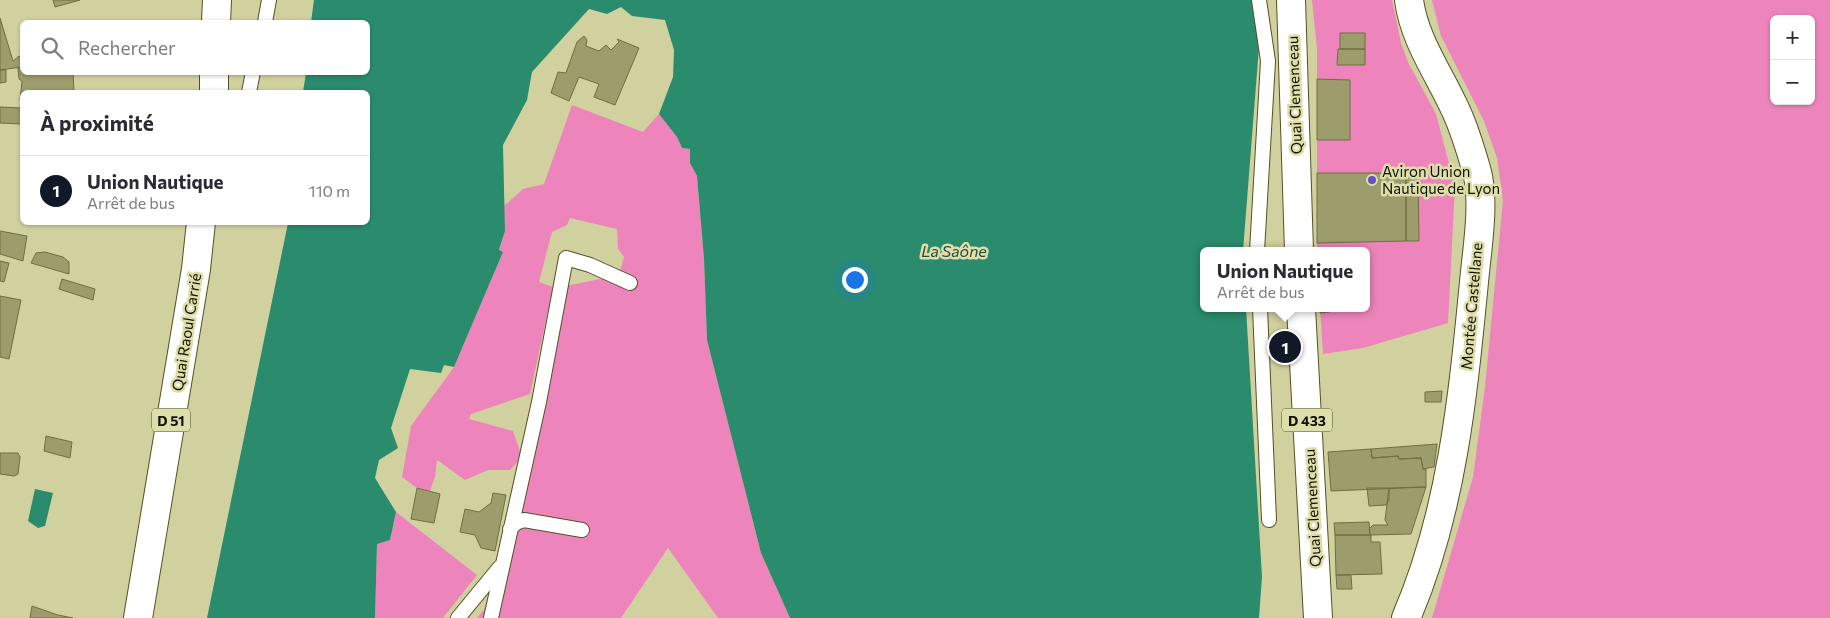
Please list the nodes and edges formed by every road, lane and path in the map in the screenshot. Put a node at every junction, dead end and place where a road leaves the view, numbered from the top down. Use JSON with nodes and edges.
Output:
{"nodes":[{"id":1,"x":217,"y":0,"type":"edge"},
{"id":2,"x":269,"y":0,"type":"edge"},
{"id":3,"x":1259,"y":0,"type":"edge"},
{"id":4,"x":1291,"y":0,"type":"edge"},
{"id":5,"x":1409,"y":0,"type":"edge"},
{"id":6,"x":216,"y":20,"type":"edge"},
{"id":7,"x":265,"y":20,"type":"edge"},
{"id":8,"x":1280,"y":61,"type":"junction"},
{"id":9,"x":214,"y":75,"type":"edge"},
{"id":10,"x":252,"y":75,"type":"edge"},
{"id":11,"x":214,"y":90,"type":"edge"},
{"id":12,"x":249,"y":90,"type":"edge"},
{"id":13,"x":201,"y":225,"type":"edge"},
{"id":14,"x":1257,"y":247,"type":"edge"},
{"id":15,"x":1299,"y":247,"type":"edge"},
{"id":16,"x":630,"y":283,"type":"dead end"},
{"id":17,"x":1260,"y":312,"type":"edge"},
{"id":18,"x":1301,"y":312,"type":"edge"},
{"id":19,"x":1269,"y":520,"type":"dead end"},
{"id":20,"x":510,"y":529,"type":"junction"},
{"id":21,"x":582,"y":530,"type":"dead end"},
{"id":22,"x":502,"y":565,"type":"junction"},
{"id":23,"x":138,"y":618,"type":"edge"},
{"id":24,"x":458,"y":618,"type":"edge"},
{"id":25,"x":491,"y":618,"type":"edge"},
{"id":26,"x":1318,"y":618,"type":"edge"},
{"id":27,"x":1406,"y":618,"type":"edge"}],
"edges":[{"from":1,"to":6,"type":"main road"},
{"from":2,"to":7,"type":"lane"},
{"from":3,"to":8,"type":"lane"},
{"from":4,"to":8,"type":"main road","name":"Quai Clemenceau"},
{"from":5,"to":27,"type":"main road","name":"Montée Castellane"},
{"from":8,"to":14,"type":"lane"},
{"from":8,"to":15,"type":"main road","name":"Quai Clemenceau"},
{"from":9,"to":11,"type":"main road"},
{"from":10,"to":12,"type":"lane"},
{"from":13,"to":23,"type":"main road","name":"Quai Raoul Carrié","number":"D 51"},
{"from":16,"to":20,"type":"lane"},
{"from":17,"to":19,"type":"lane"},
{"from":18,"to":26,"type":"main road","name":"Quai Clemenceau","number":"D 433"},
{"from":20,"to":21,"type":"lane"},
{"from":20,"to":22,"type":"lane"},
{"from":22,"to":24,"type":"lane"},
{"from":22,"to":25,"type":"lane"}]}
